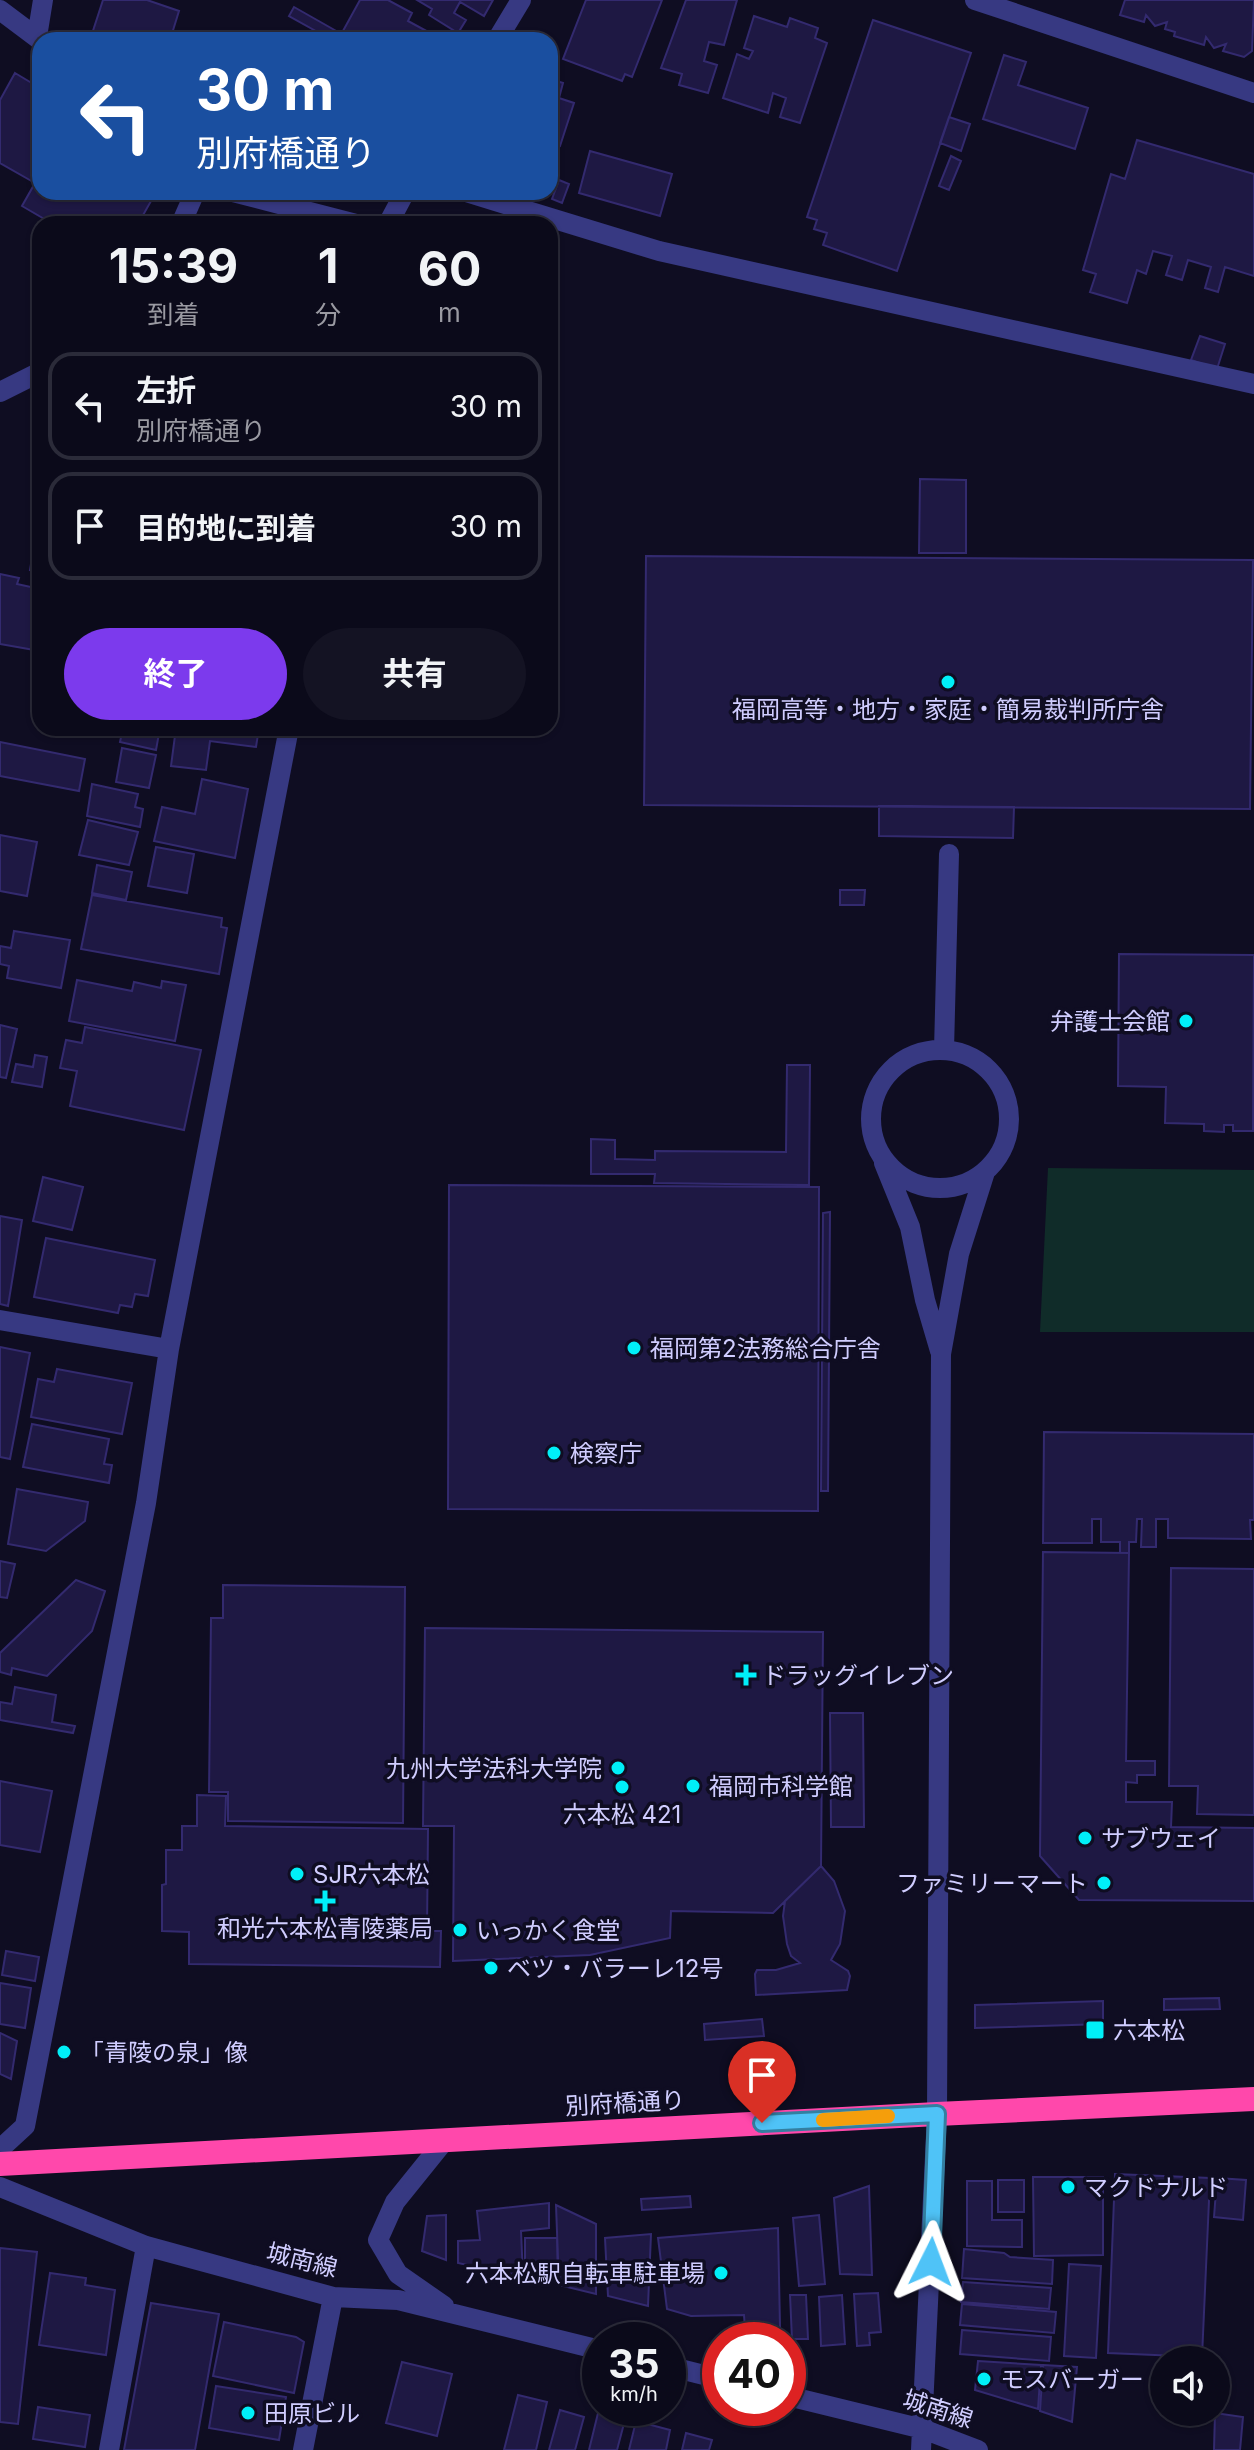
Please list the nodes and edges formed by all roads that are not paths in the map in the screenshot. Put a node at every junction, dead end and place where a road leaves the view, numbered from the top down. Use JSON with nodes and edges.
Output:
{"nodes":[{"id":1,"x":43,"y":0,"type":"edge"},
{"id":2,"x":521,"y":0,"type":"edge"},
{"id":3,"x":975,"y":0,"type":"edge"},
{"id":4,"x":0,"y":10,"type":"edge"},
{"id":5,"x":40,"y":32,"type":"edge"},
{"id":6,"x":502,"y":32,"type":"edge"},
{"id":7,"x":32,"y":33,"type":"edge"},
{"id":8,"x":1254,"y":93,"type":"edge"},
{"id":9,"x":264,"y":200,"type":"edge"},
{"id":10,"x":492,"y":200,"type":"edge"},
{"id":11,"x":325,"y":216,"type":"edge"},
{"id":12,"x":545,"y":216,"type":"edge"},
{"id":13,"x":558,"y":220,"type":"edge"},
{"id":14,"x":32,"y":376,"type":"edge"},
{"id":15,"x":1254,"y":384,"type":"edge"},
{"id":16,"x":0,"y":392,"type":"edge"},
{"id":17,"x":287,"y":736,"type":"edge"},
{"id":18,"x":949,"y":854,"type":"dead end"},
{"id":19,"x":944,"y":1050,"type":"junction"},
{"id":20,"x":882,"y":1159,"type":"junction"},
{"id":21,"x":985,"y":1172,"type":"junction"},
{"id":22,"x":0,"y":1320,"type":"edge"},
{"id":23,"x":169,"y":1349,"type":"junction"},
{"id":24,"x":941,"y":1354,"type":"junction"},
{"id":25,"x":1254,"y":2099,"type":"edge"},
{"id":26,"x":937,"y":2114,"type":"junction"},
{"id":27,"x":445,"y":2140,"type":"junction"},
{"id":28,"x":0,"y":2149,"type":"edge"},
{"id":29,"x":0,"y":2164,"type":"edge"},
{"id":30,"x":0,"y":2187,"type":"edge"},
{"id":31,"x":146,"y":2246,"type":"junction"},
{"id":32,"x":333,"y":2297,"type":"junction"},
{"id":33,"x":457,"y":2314,"type":"junction"},
{"id":34,"x":582,"y":2345,"type":"edge"},
{"id":35,"x":806,"y":2400,"type":"edge"},
{"id":36,"x":923,"y":2429,"type":"junction"},
{"id":37,"x":109,"y":2450,"type":"edge"},
{"id":38,"x":303,"y":2450,"type":"edge"},
{"id":39,"x":921,"y":2450,"type":"edge"},
{"id":40,"x":978,"y":2450,"type":"edge"}],
"edges":[{"from":1,"to":5,"type":"street"},
{"from":2,"to":6,"type":"street"},
{"from":3,"to":8,"type":"street"},
{"from":4,"to":7,"type":"street"},
{"from":9,"to":11,"type":"street"},
{"from":10,"to":12,"type":"street"},
{"from":13,"to":15,"type":"street"},
{"from":14,"to":16,"type":"street"},
{"from":17,"to":23,"type":"street"},
{"from":18,"to":19,"type":"street"},
{"from":19,"to":20,"type":"street"},
{"from":19,"to":21,"type":"street"},
{"from":20,"to":21,"type":"street"},
{"from":20,"to":24,"type":"street"},
{"from":21,"to":24,"type":"street"},
{"from":22,"to":23,"type":"street"},
{"from":23,"to":28,"type":"street"},
{"from":24,"to":26,"type":"street"},
{"from":25,"to":26,"type":"highway","name":"別府橋通り"},
{"from":26,"to":27,"type":"highway","name":"別府橋通り"},
{"from":26,"to":36,"type":"street"},
{"from":27,"to":29,"type":"highway","name":"別府橋通り"},
{"from":27,"to":33,"type":"street"},
{"from":30,"to":31,"type":"street","name":"城南線"},
{"from":31,"to":32,"type":"street","name":"城南線"},
{"from":31,"to":37,"type":"street"},
{"from":32,"to":33,"type":"street","name":"城南線"},
{"from":32,"to":38,"type":"street"},
{"from":33,"to":34,"type":"street","name":"城南線"},
{"from":35,"to":36,"type":"street","name":"城南線"},
{"from":36,"to":39,"type":"street"},
{"from":36,"to":40,"type":"street","name":"城南線"}]}
